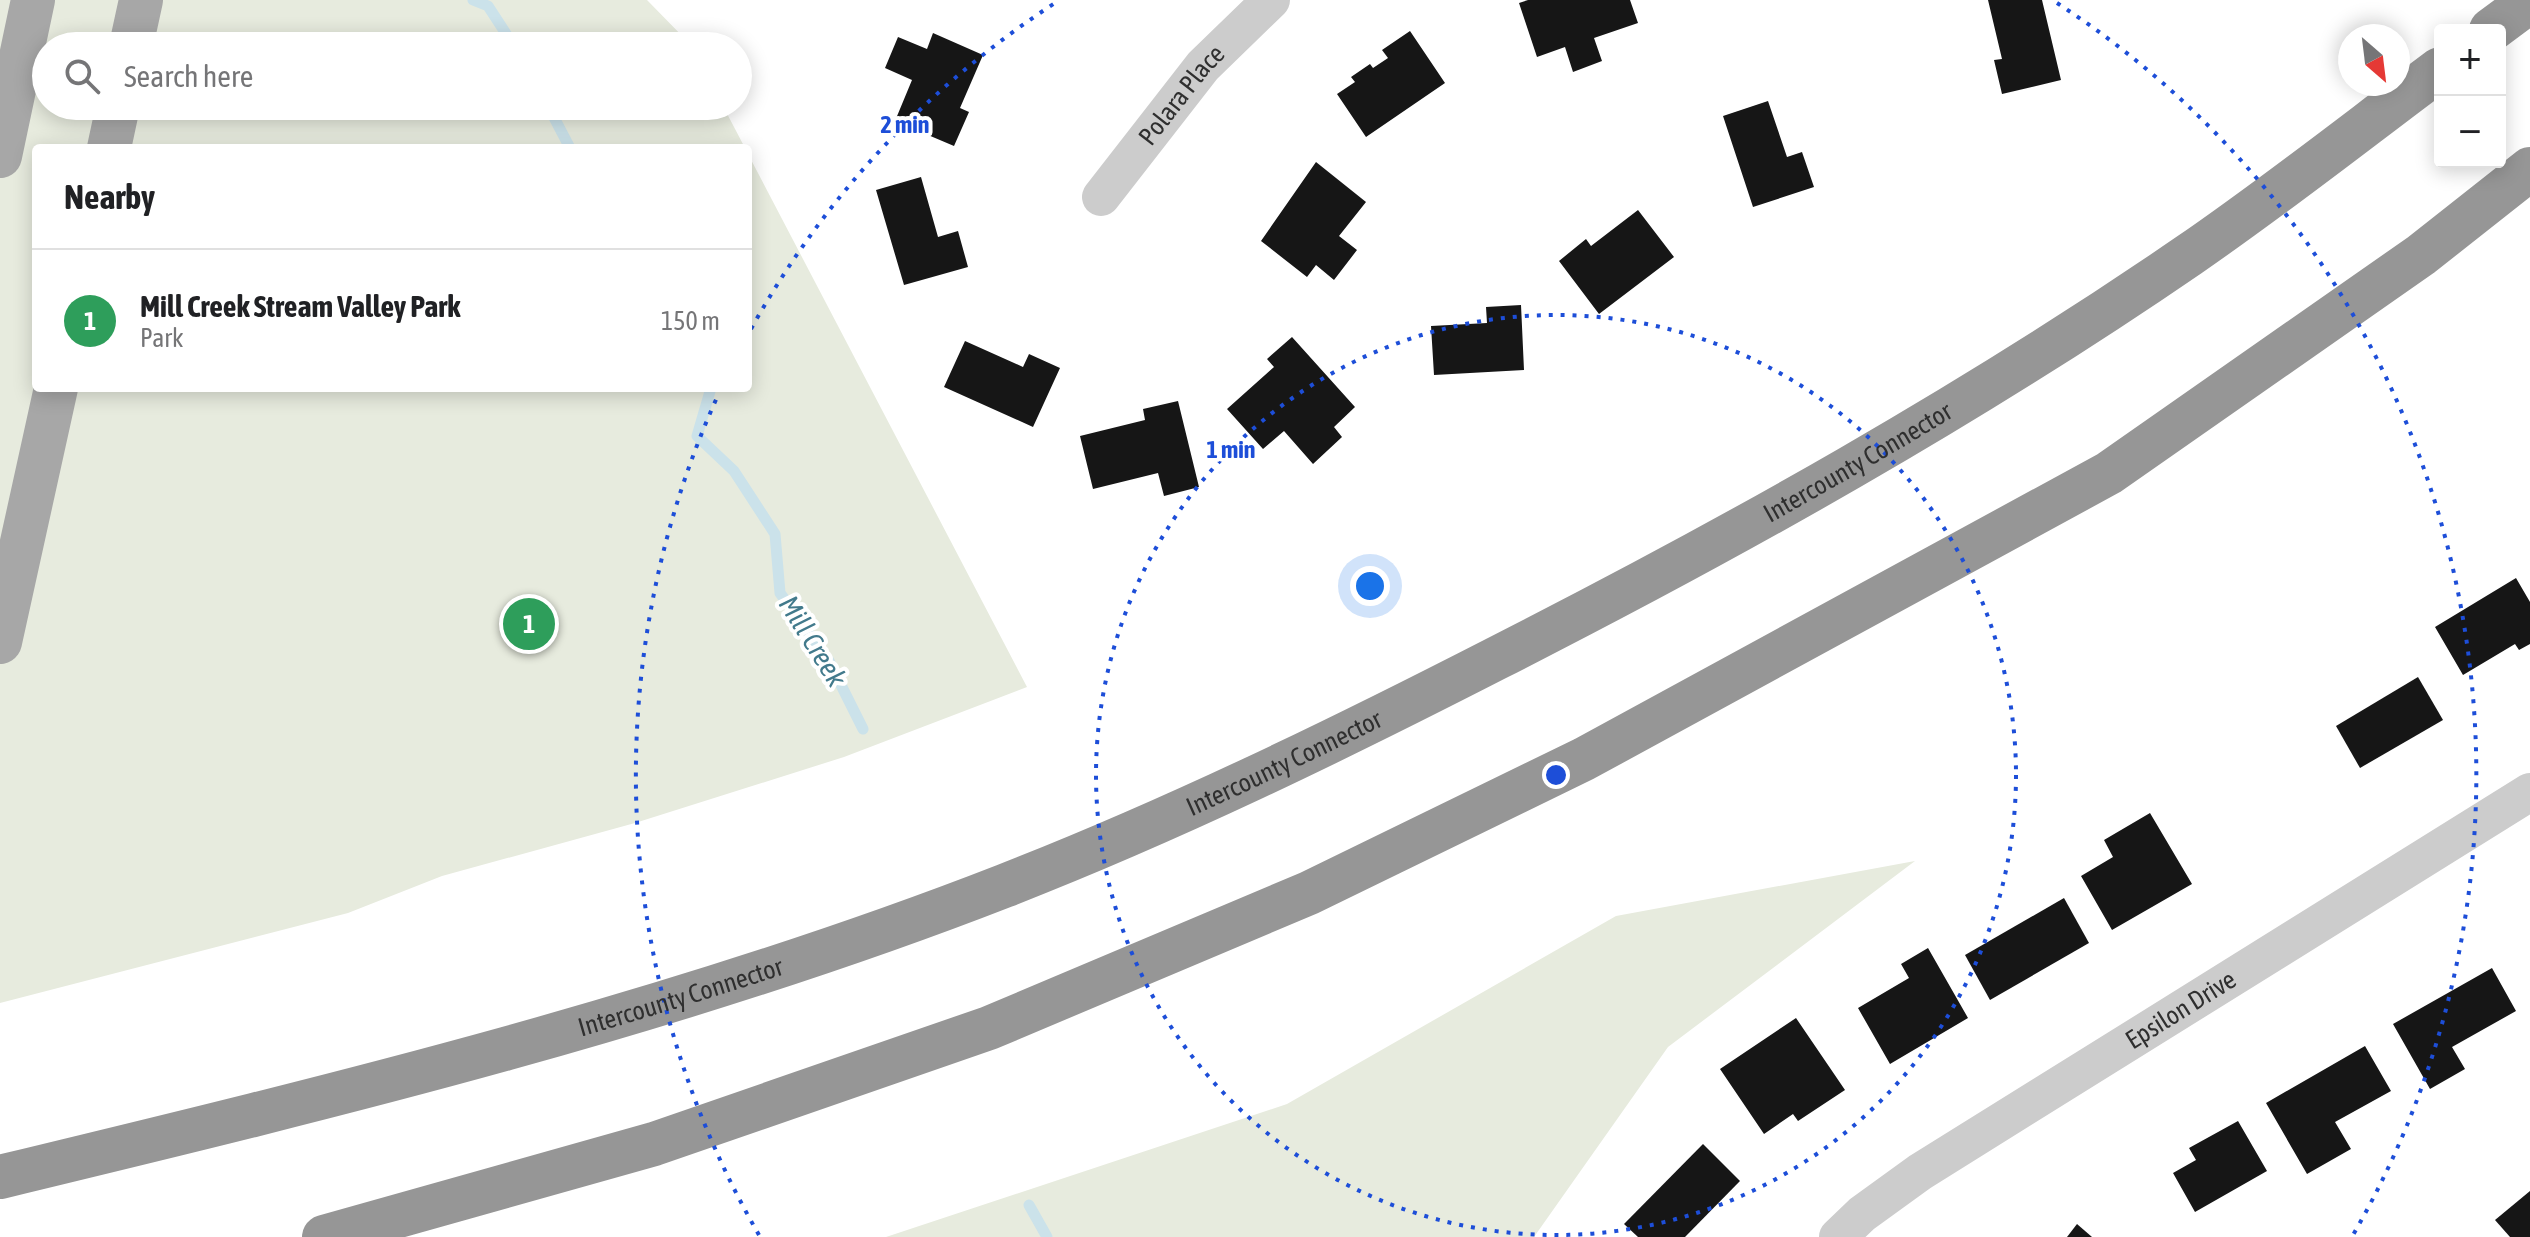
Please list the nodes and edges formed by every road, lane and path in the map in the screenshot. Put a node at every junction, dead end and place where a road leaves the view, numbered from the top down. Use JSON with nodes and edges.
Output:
{"nodes":[{"id":1,"x":33,"y":0,"type":"edge"},
{"id":2,"x":141,"y":0,"type":"edge"},
{"id":3,"x":1271,"y":0,"type":"edge"},
{"id":4,"x":2530,"y":1,"type":"edge"},
{"id":5,"x":2499,"y":24,"type":"edge"},
{"id":6,"x":134,"y":32,"type":"edge"},
{"id":7,"x":2434,"y":73,"type":"edge"},
{"id":8,"x":115,"y":120,"type":"edge"},
{"id":9,"x":110,"y":144,"type":"edge"},
{"id":10,"x":0,"y":156,"type":"edge"},
{"id":11,"x":2530,"y":169,"type":"edge"},
{"id":12,"x":1101,"y":197,"type":"dead end"},
{"id":13,"x":55,"y":392,"type":"edge"},
{"id":14,"x":0,"y":642,"type":"edge"},
{"id":15,"x":2530,"y":792,"type":"edge"},
{"id":16,"x":0,"y":1177,"type":"edge"},
{"id":17,"x":324,"y":1237,"type":"edge"},
{"id":18,"x":1838,"y":1237,"type":"edge"}],
"edges":[{"from":1,"to":10,"type":"main road"},
{"from":2,"to":6,"type":"main road"},
{"from":3,"to":12,"type":"street","name":"Polara Place"},
{"from":4,"to":5,"type":"highway"},
{"from":7,"to":16,"type":"highway","name":"Intercounty Connector"},
{"from":8,"to":9,"type":"main road"},
{"from":11,"to":17,"type":"highway"},
{"from":13,"to":14,"type":"main road"},
{"from":15,"to":18,"type":"street","name":"Epsilon Drive"}]}
